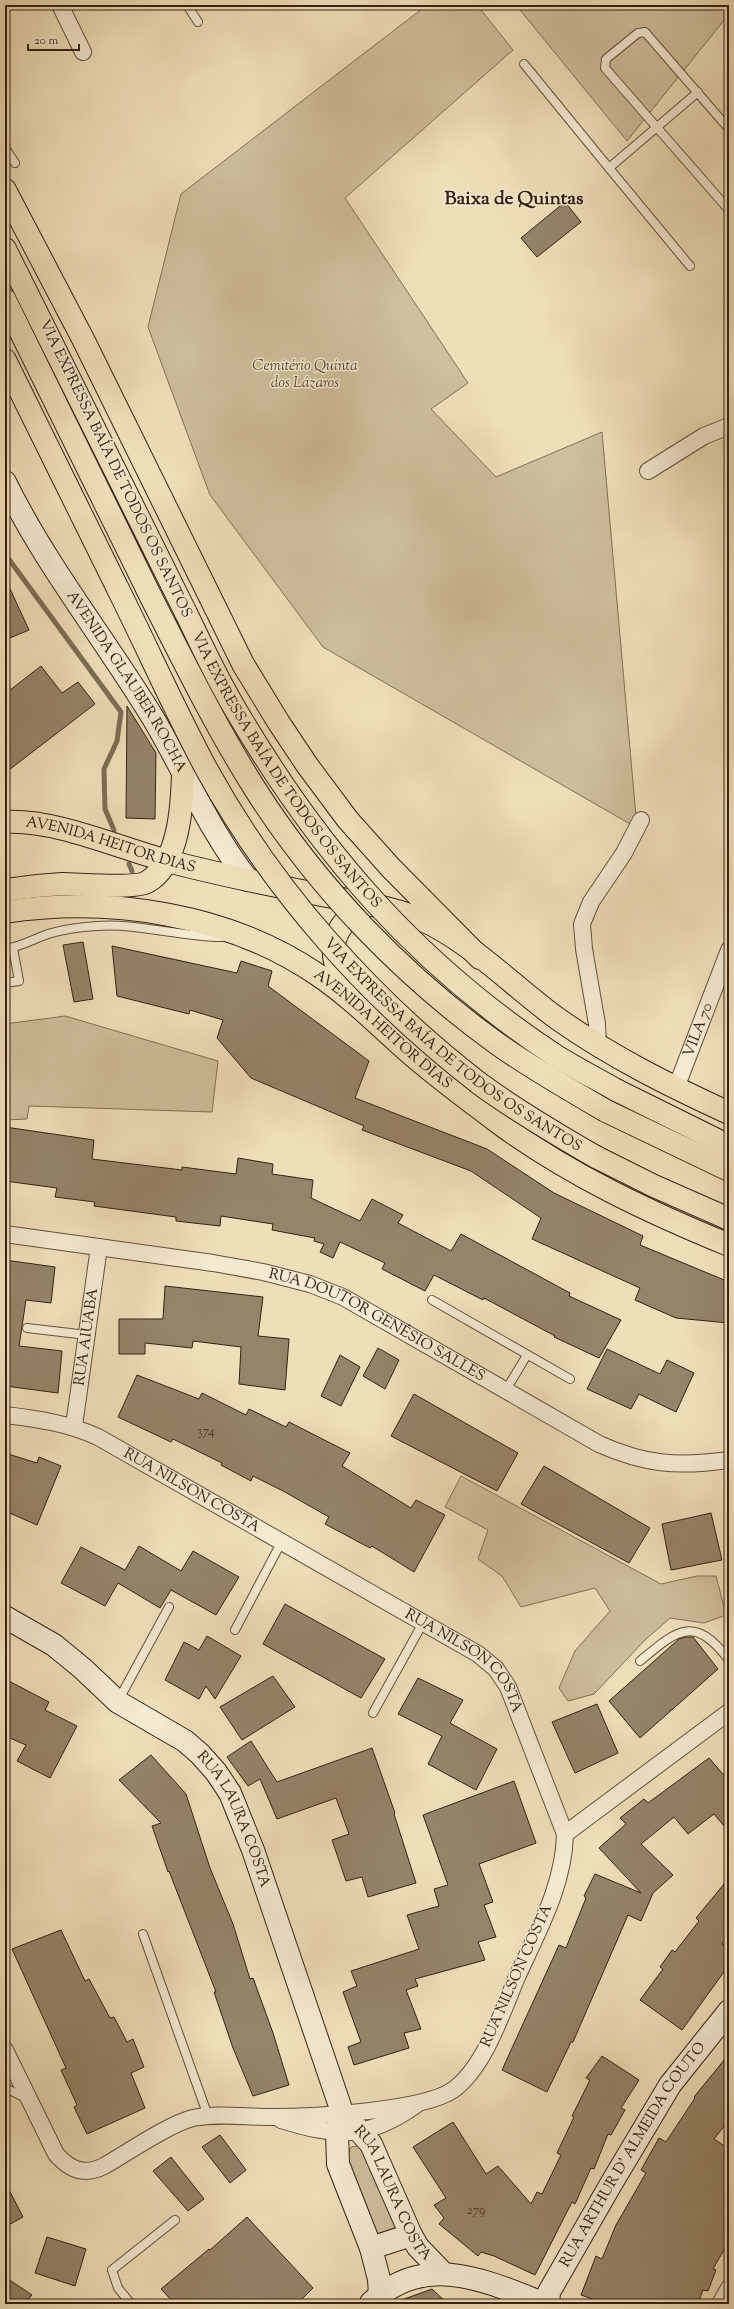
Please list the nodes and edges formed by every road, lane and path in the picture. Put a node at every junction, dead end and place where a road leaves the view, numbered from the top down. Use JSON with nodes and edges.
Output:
{"nodes":[{"id":1,"x":60,"y":5,"type":"edge"},
{"id":2,"x":187,"y":5,"type":"edge"},
{"id":3,"x":198,"y":22,"type":"dead end"},
{"id":4,"x":83,"y":52,"type":"dead end"},
{"id":5,"x":524,"y":64,"type":"dead end"},
{"id":6,"x":698,"y":92,"type":"junction"},
{"id":7,"x":657,"y":127,"type":"junction"},
{"id":8,"x":729,"y":129,"type":"edge"},
{"id":9,"x":5,"y":148,"type":"edge"},
{"id":10,"x":15,"y":163,"type":"dead end"},
{"id":11,"x":609,"y":168,"type":"junction"},
{"id":12,"x":5,"y":190,"type":"edge"},
{"id":13,"x":729,"y":210,"type":"edge"},
{"id":14,"x":5,"y":250,"type":"edge"},
{"id":15,"x":690,"y":266,"type":"dead end"},
{"id":16,"x":9,"y":308,"type":"edge"},
{"id":17,"x":5,"y":360,"type":"edge"},
{"id":18,"x":729,"y":426,"type":"edge"},
{"id":19,"x":648,"y":471,"type":"dead end"},
{"id":20,"x":5,"y":482,"type":"edge"},
{"id":21,"x":183,"y":774,"type":"junction"},
{"id":22,"x":641,"y":820,"type":"dead end"},
{"id":23,"x":5,"y":822,"type":"edge"},
{"id":24,"x":168,"y":861,"type":"junction"},
{"id":25,"x":248,"y":880,"type":"junction"},
{"id":26,"x":5,"y":890,"type":"edge"},
{"id":27,"x":366,"y":905,"type":"junction"},
{"id":28,"x":5,"y":912,"type":"edge"},
{"id":29,"x":245,"y":937,"type":"junction"},
{"id":30,"x":9,"y":949,"type":"edge"},
{"id":31,"x":729,"y":950,"type":"edge"},
{"id":32,"x":480,"y":958,"type":"junction"},
{"id":33,"x":5,"y":983,"type":"edge"},
{"id":34,"x":352,"y":1002,"type":"junction"},
{"id":35,"x":598,"y":1046,"type":"junction"},
{"id":36,"x":676,"y":1088,"type":"junction"},
{"id":37,"x":729,"y":1113,"type":"edge"},
{"id":38,"x":729,"y":1146,"type":"edge"},
{"id":39,"x":729,"y":1170,"type":"edge"},
{"id":40,"x":729,"y":1219,"type":"edge"},
{"id":41,"x":5,"y":1234,"type":"edge"},
{"id":42,"x":729,"y":1246,"type":"edge"},
{"id":43,"x":99,"y":1247,"type":"junction"},
{"id":44,"x":432,"y":1300,"type":"dead end"},
{"id":45,"x":27,"y":1328,"type":"dead end"},
{"id":46,"x":87,"y":1336,"type":"junction"},
{"id":47,"x":527,"y":1355,"type":"junction"},
{"id":48,"x":570,"y":1379,"type":"dead end"},
{"id":49,"x":506,"y":1390,"type":"junction"},
{"id":50,"x":5,"y":1415,"type":"edge"},
{"id":51,"x":74,"y":1426,"type":"junction"},
{"id":52,"x":729,"y":1460,"type":"edge"},
{"id":53,"x":282,"y":1541,"type":"junction"},
{"id":54,"x":169,"y":1607,"type":"dead end"},
{"id":55,"x":5,"y":1617,"type":"edge"},
{"id":56,"x":424,"y":1622,"type":"junction"},
{"id":57,"x":234,"y":1630,"type":"dead end"},
{"id":58,"x":729,"y":1660,"type":"edge"},
{"id":59,"x":640,"y":1661,"type":"dead end"},
{"id":60,"x":118,"y":1702,"type":"junction"},
{"id":61,"x":729,"y":1712,"type":"edge"},
{"id":62,"x":373,"y":1713,"type":"dead end"},
{"id":63,"x":565,"y":1834,"type":"junction"},
{"id":64,"x":143,"y":1934,"type":"dead end"},
{"id":65,"x":729,"y":2011,"type":"edge"},
{"id":66,"x":5,"y":2050,"type":"edge"},
{"id":67,"x":5,"y":2088,"type":"edge"},
{"id":68,"x":28,"y":2099,"type":"junction"},
{"id":69,"x":419,"y":2103,"type":"junction"},
{"id":70,"x":208,"y":2116,"type":"junction"},
{"id":71,"x":339,"y":2122,"type":"junction"},
{"id":72,"x":361,"y":2130,"type":"junction"},
{"id":73,"x":175,"y":2220,"type":"dead end"},
{"id":74,"x":411,"y":2235,"type":"junction"},
{"id":75,"x":371,"y":2248,"type":"junction"},
{"id":76,"x":443,"y":2273,"type":"junction"},
{"id":77,"x":729,"y":2288,"type":"edge"},
{"id":78,"x":375,"y":2299,"type":"edge"},
{"id":79,"x":131,"y":2304,"type":"edge"},
{"id":80,"x":544,"y":2304,"type":"edge"},
{"id":81,"x":548,"y":2304,"type":"edge"},
{"id":82,"x":720,"y":2304,"type":"edge"}],
"edges":[{"from":1,"to":4,"type":"street"},
{"from":2,"to":3,"type":"lane"},
{"from":5,"to":11,"type":"lane"},
{"from":6,"to":7,"type":"lane"},
{"from":6,"to":7,"type":"lane"},
{"from":6,"to":8,"type":"lane"},
{"from":7,"to":11,"type":"lane"},
{"from":7,"to":13,"type":"lane"},
{"from":9,"to":10,"type":"lane"},
{"from":11,"to":15,"type":"lane"},
{"from":12,"to":32,"type":"main road","name":"VIA EXPRESSA BAÍA DE TODOS OS SANTOS"},
{"from":14,"to":38,"type":"main road","name":"VIA EXPRESSA BAÍA DE TODOS OS SANTOS","bridge":true},
{"from":16,"to":39,"type":"main road","name":"VIA EXPRESSA BAÍA DE TODOS OS SANTOS","bridge":true},
{"from":17,"to":40,"type":"main road","name":"VIA EXPRESSA BAÍA DE TODOS OS SANTOS","bridge":true},
{"from":18,"to":19,"type":"street"},
{"from":20,"to":21,"type":"street","name":"AVENIDA GLAUBER ROCHA"},
{"from":21,"to":24,"type":"main road"},
{"from":21,"to":25,"type":"street","name":"AVENIDA GLAUBER ROCHA"},
{"from":22,"to":35,"type":"street"},
{"from":23,"to":24,"type":"main road","name":"AVENIDA HEITOR DIAS"},
{"from":24,"to":25,"type":"main road","name":"AVENIDA HEITOR DIAS"},
{"from":24,"to":26,"type":"main road"},
{"from":25,"to":27,"type":"main road","name":"AVENIDA HEITOR DIAS"},
{"from":27,"to":32,"type":"main road","name":"AVENIDA HEITOR DIAS"},
{"from":27,"to":34,"type":"main road"},
{"from":28,"to":29,"type":"main road","name":"AVENIDA HEITOR DIAS"},
{"from":29,"to":30,"type":"lane"},
{"from":29,"to":34,"type":"main road","name":"AVENIDA HEITOR DIAS"},
{"from":30,"to":33,"type":"lane"},
{"from":31,"to":36,"type":"street","name":"VILA 70"},
{"from":32,"to":35,"type":"main road","name":"AVENIDA HEITOR DIAS"},
{"from":34,"to":42,"type":"main road","name":"AVENIDA HEITOR DIAS"},
{"from":35,"to":36,"type":"main road","name":"AVENIDA HEITOR DIAS"},
{"from":36,"to":37,"type":"main road","name":"AVENIDA HEITOR DIAS"},
{"from":41,"to":43,"type":"street","name":"RUA DOUTOR GENÉSIO SALLES"},
{"from":43,"to":46,"type":"street","name":"RUA AIUABA"},
{"from":43,"to":49,"type":"street","name":"RUA DOUTOR GENÉSIO SALLES"},
{"from":44,"to":47,"type":"lane"},
{"from":45,"to":46,"type":"lane"},
{"from":46,"to":51,"type":"street","name":"RUA AIUABA"},
{"from":47,"to":48,"type":"lane"},
{"from":47,"to":49,"type":"lane"},
{"from":49,"to":52,"type":"street","name":"RUA DOUTOR GENÉSIO SALLES"},
{"from":50,"to":51,"type":"street","name":"RUA NILSON COSTA"},
{"from":51,"to":53,"type":"street","name":"RUA NILSON COSTA"},
{"from":53,"to":56,"type":"street","name":"RUA NILSON COSTA"},
{"from":53,"to":57,"type":"lane"},
{"from":54,"to":60,"type":"lane"},
{"from":55,"to":60,"type":"street","name":"RUA LAURA COSTA"},
{"from":56,"to":62,"type":"lane"},
{"from":56,"to":63,"type":"street","name":"RUA NILSON COSTA"},
{"from":58,"to":59,"type":"lane"},
{"from":60,"to":71,"type":"street","name":"RUA LAURA COSTA"},
{"from":61,"to":63,"type":"street"},
{"from":63,"to":69,"type":"street","name":"RUA NILSON COSTA"},
{"from":64,"to":70,"type":"lane"},
{"from":65,"to":81,"type":"street","name":"RUA ARTHUR D' ALMEIDA COUTO"},
{"from":66,"to":68,"type":"street","name":"RUA NILSON COSTA"},
{"from":67,"to":68,"type":"lane"},
{"from":68,"to":70,"type":"street","name":"RUA NILSON COSTA"},
{"from":69,"to":71,"type":"street","name":"RUA NILSON COSTA"},
{"from":69,"to":72,"type":"street","name":"RUA NILSON COSTA"},
{"from":70,"to":71,"type":"street","name":"RUA NILSON COSTA"},
{"from":71,"to":72,"type":"street","name":"RUA LAURA COSTA"},
{"from":71,"to":75,"type":"street","name":"RUA LAURA COSTA"},
{"from":72,"to":74,"type":"street","name":"RUA LAURA COSTA"},
{"from":73,"to":79,"type":"lane"},
{"from":74,"to":75,"type":"street"},
{"from":74,"to":76,"type":"street","name":"RUA LAURA COSTA"},
{"from":75,"to":78,"type":"street","name":"RUA LAURA COSTA"},
{"from":76,"to":78,"type":"street"},
{"from":76,"to":80,"type":"street"},
{"from":77,"to":82,"type":"street"}]}
